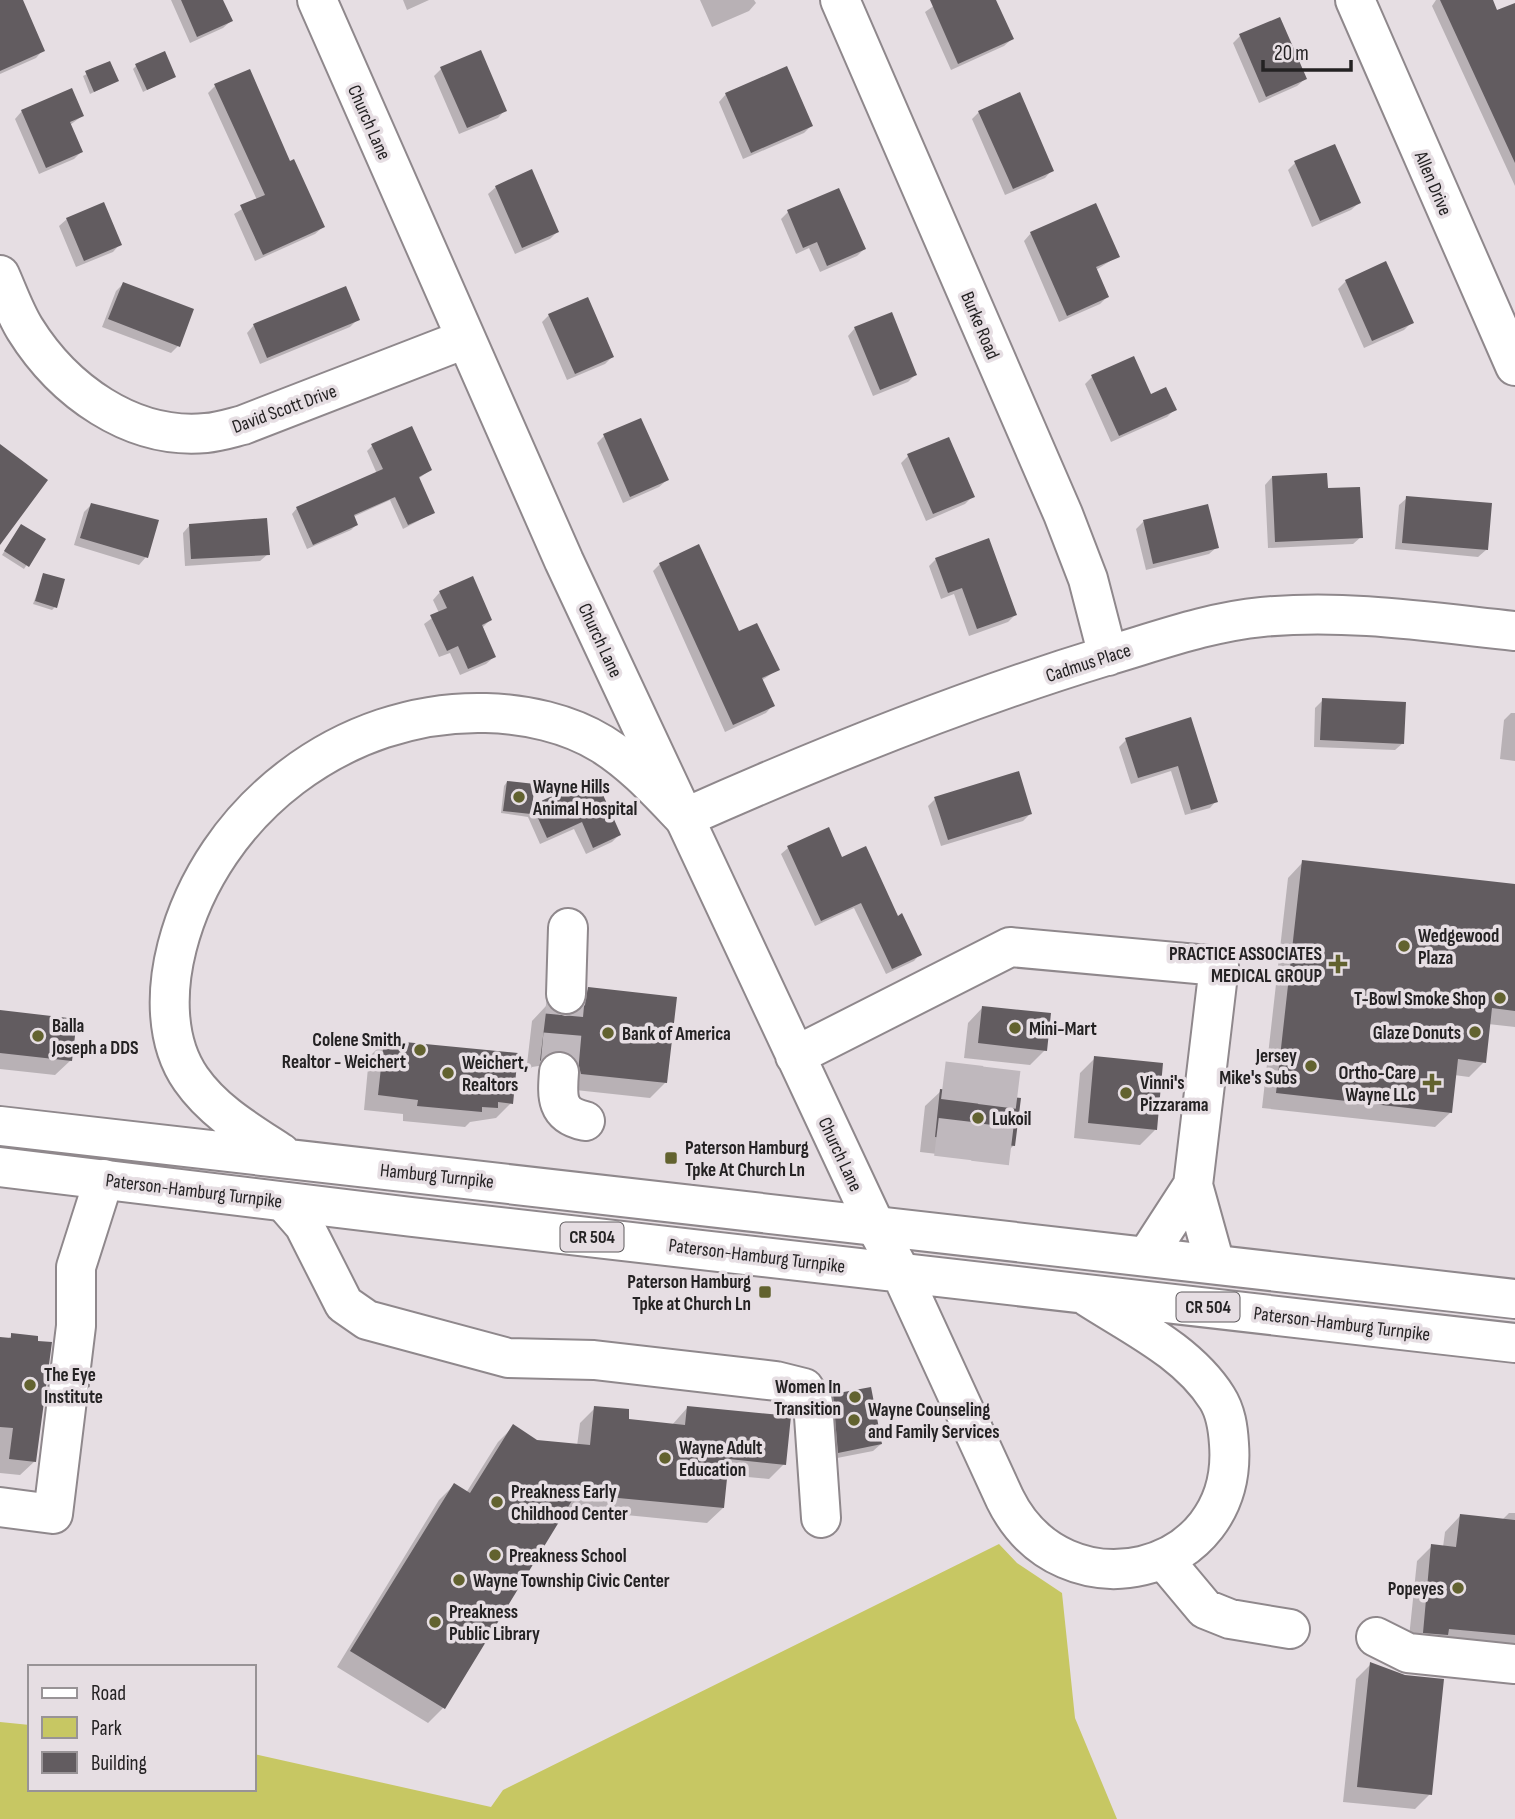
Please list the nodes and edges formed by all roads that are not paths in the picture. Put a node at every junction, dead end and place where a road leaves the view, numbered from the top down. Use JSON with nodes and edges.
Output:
{"nodes":[{"id":1,"x":317,"y":0,"type":"edge"},
{"id":2,"x":840,"y":0,"type":"edge"},
{"id":3,"x":1354,"y":0,"type":"edge"},
{"id":4,"x":0,"y":275,"type":"edge"},
{"id":5,"x":465,"y":338,"type":"junction"},
{"id":6,"x":1515,"y":366,"type":"edge"},
{"id":7,"x":1515,"y":631,"type":"edge"},
{"id":8,"x":1108,"y":656,"type":"junction"},
{"id":9,"x":684,"y":818,"type":"junction"},
{"id":10,"x":568,"y":928,"type":"dead end"},
{"id":11,"x":566,"y":994,"type":"tunnel mouth"},
{"id":12,"x":795,"y":1056,"type":"junction"},
{"id":13,"x":559,"y":1072,"type":"tunnel mouth"},
{"id":14,"x":585,"y":1121,"type":"dead end"},
{"id":15,"x":0,"y":1126,"type":"edge"},
{"id":16,"x":288,"y":1158,"type":"junction"},
{"id":17,"x":0,"y":1167,"type":"edge"},
{"id":18,"x":104,"y":1178,"type":"junction"},
{"id":19,"x":1193,"y":1185,"type":"junction"},
{"id":20,"x":284,"y":1202,"type":"junction"},
{"id":21,"x":875,"y":1225,"type":"junction"},
{"id":22,"x":1147,"y":1256,"type":"junction"},
{"id":23,"x":1215,"y":1264,"type":"junction"},
{"id":24,"x":901,"y":1273,"type":"junction"},
{"id":25,"x":1080,"y":1292,"type":"junction"},
{"id":26,"x":1515,"y":1299,"type":"edge"},
{"id":27,"x":1515,"y":1343,"type":"edge"},
{"id":28,"x":0,"y":1507,"type":"edge"},
{"id":29,"x":821,"y":1518,"type":"dead end"},
{"id":30,"x":1164,"y":1560,"type":"junction"},
{"id":31,"x":1290,"y":1629,"type":"dead end"},
{"id":32,"x":1376,"y":1637,"type":"dead end"},
{"id":33,"x":1515,"y":1664,"type":"edge"}],
"edges":[{"from":1,"to":5,"type":"main road","name":"Church Lane"},
{"from":2,"to":8,"type":"main road","name":"Burke Road"},
{"from":3,"to":6,"type":"main road","name":"Allen Drive"},
{"from":4,"to":5,"type":"main road","name":"David Scott Drive"},
{"from":5,"to":9,"type":"main road","name":"Church Lane"},
{"from":7,"to":8,"type":"main road","name":"Cadmus Place"},
{"from":8,"to":9,"type":"main road","name":"Cadmus Place"},
{"from":9,"to":12,"type":"main road","name":"Church Lane"},
{"from":9,"to":16,"type":"main road"},
{"from":10,"to":11,"type":"main road"},
{"from":12,"to":19,"type":"main road"},
{"from":12,"to":21,"type":"main road","name":"Church Lane"},
{"from":13,"to":14,"type":"main road"},
{"from":15,"to":16,"type":"main road","name":"Hamburg Turnpike","number":"CR 504"},
{"from":16,"to":21,"type":"main road","name":"Hamburg Turnpike","number":"CR 504"},
{"from":17,"to":18,"type":"main road","name":"Paterson-Hamburg Turnpike","number":"CR 504"},
{"from":18,"to":20,"type":"main road","name":"Paterson-Hamburg Turnpike","number":"CR 504"},
{"from":18,"to":28,"type":"main road"},
{"from":19,"to":22,"type":"main road"},
{"from":19,"to":23,"type":"main road"},
{"from":20,"to":24,"type":"main road","name":"Paterson-Hamburg Turnpike","number":"CR 504"},
{"from":20,"to":29,"type":"main road"},
{"from":21,"to":22,"type":"main road","number":"CR 504"},
{"from":21,"to":24,"type":"main road","name":"Church Lane"},
{"from":22,"to":23,"type":"main road","number":"CR 504"},
{"from":23,"to":26,"type":"main road","number":"CR 504"},
{"from":24,"to":25,"type":"main road","name":"Paterson-Hamburg Turnpike","number":"CR 504"},
{"from":24,"to":30,"type":"main road","name":"Church Lane"},
{"from":25,"to":27,"type":"main road","name":"Paterson-Hamburg Turnpike","number":"CR 504"},
{"from":25,"to":30,"type":"main road","name":"Church Lane"},
{"from":30,"to":31,"type":"main road"},
{"from":32,"to":33,"type":"main road"}]}
